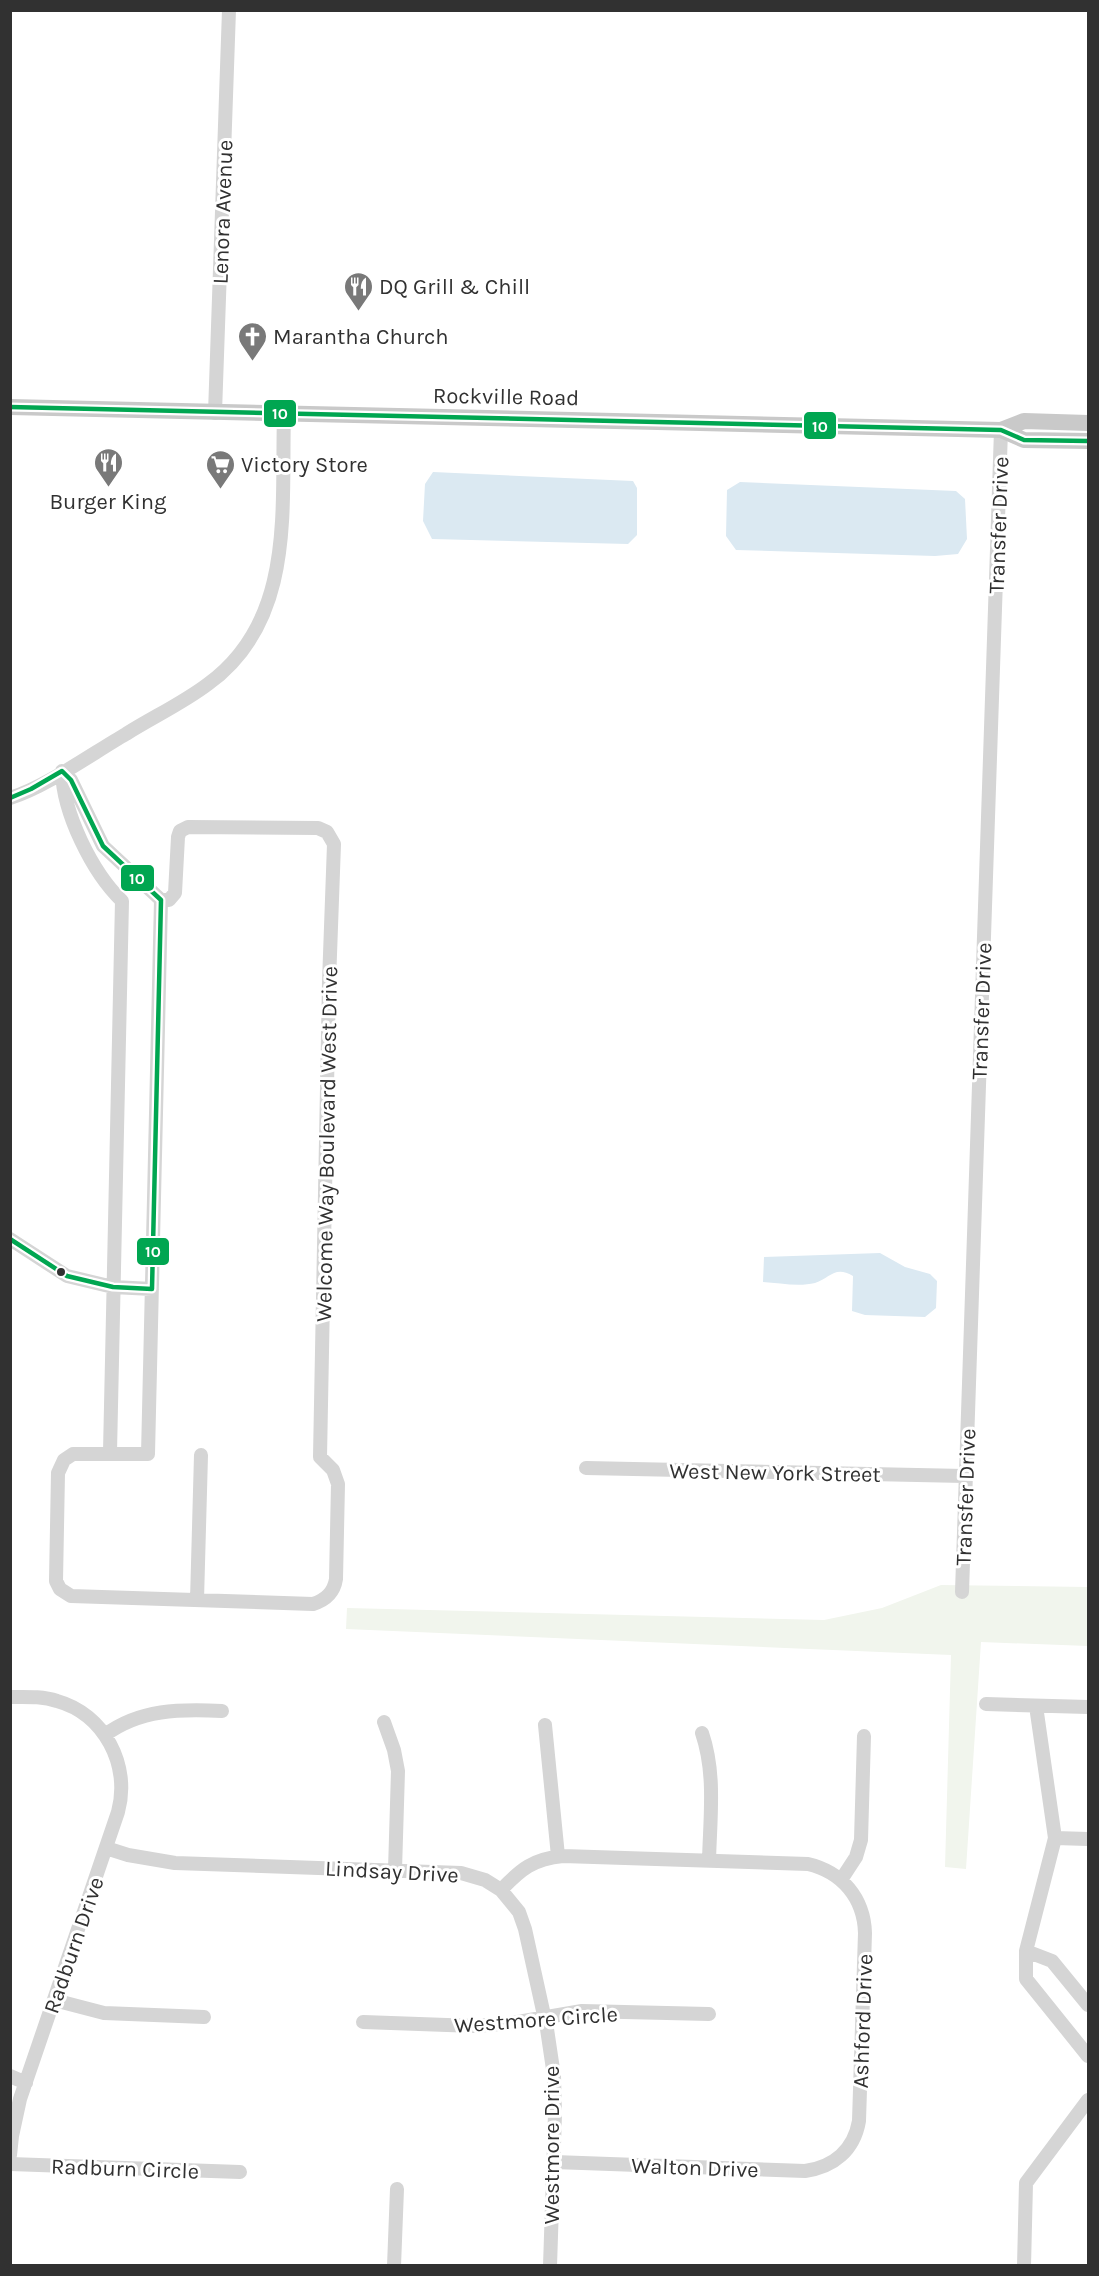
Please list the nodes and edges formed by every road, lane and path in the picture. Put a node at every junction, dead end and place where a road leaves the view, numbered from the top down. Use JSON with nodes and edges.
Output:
{"nodes":[{"id":1,"x":229,"y":10,"type":"edge"},
{"id":2,"x":10,"y":407,"type":"edge"},
{"id":3,"x":215,"y":413,"type":"junction"},
{"id":4,"x":284,"y":414,"type":"junction"},
{"id":5,"x":1089,"y":423,"type":"edge"},
{"id":6,"x":1001,"y":430,"type":"junction"},
{"id":7,"x":1089,"y":441,"type":"edge"},
{"id":8,"x":62,"y":771,"type":"junction"},
{"id":9,"x":10,"y":798,"type":"edge"},
{"id":10,"x":161,"y":900,"type":"junction"},
{"id":11,"x":10,"y":1239,"type":"edge"},
{"id":12,"x":113,"y":1287,"type":"junction"},
{"id":13,"x":152,"y":1289,"type":"junction"},
{"id":14,"x":110,"y":1452,"type":"junction"},
{"id":15,"x":201,"y":1455,"type":"dead end"},
{"id":16,"x":585,"y":1468,"type":"dead end"},
{"id":17,"x":965,"y":1476,"type":"junction"},
{"id":18,"x":962,"y":1592,"type":"dead end"},
{"id":19,"x":197,"y":1600,"type":"junction"},
{"id":20,"x":10,"y":1697,"type":"edge"},
{"id":21,"x":986,"y":1704,"type":"dead end"},
{"id":22,"x":1036,"y":1706,"type":"junction"},
{"id":23,"x":1089,"y":1707,"type":"edge"},
{"id":24,"x":222,"y":1711,"type":"dead end"},
{"id":25,"x":384,"y":1722,"type":"dead end"},
{"id":26,"x":545,"y":1725,"type":"dead end"},
{"id":27,"x":702,"y":1733,"type":"dead end"},
{"id":28,"x":105,"y":1736,"type":"junction"},
{"id":29,"x":864,"y":1736,"type":"dead end"},
{"id":30,"x":1055,"y":1838,"type":"junction"},
{"id":31,"x":1089,"y":1839,"type":"edge"},
{"id":32,"x":106,"y":1848,"type":"junction"},
{"id":33,"x":558,"y":1856,"type":"junction"},
{"id":34,"x":708,"y":1861,"type":"junction"},
{"id":35,"x":395,"y":1870,"type":"junction"},
{"id":36,"x":840,"y":1880,"type":"junction"},
{"id":37,"x":501,"y":1890,"type":"junction"},
{"id":38,"x":1026,"y":1951,"type":"junction"},
{"id":39,"x":54,"y":2000,"type":"junction"},
{"id":40,"x":1089,"y":2006,"type":"edge"},
{"id":41,"x":709,"y":2014,"type":"dead end"},
{"id":42,"x":544,"y":2016,"type":"junction"},
{"id":43,"x":204,"y":2017,"type":"dead end"},
{"id":44,"x":363,"y":2022,"type":"dead end"},
{"id":45,"x":1089,"y":2056,"type":"edge"},
{"id":46,"x":10,"y":2076,"type":"edge"},
{"id":47,"x":26,"y":2083,"type":"junction"},
{"id":48,"x":1089,"y":2100,"type":"edge"},
{"id":49,"x":10,"y":2155,"type":"edge"},
{"id":50,"x":835,"y":2161,"type":"joint"},
{"id":51,"x":554,"y":2162,"type":"junction"},
{"id":52,"x":10,"y":2164,"type":"edge"},
{"id":53,"x":240,"y":2172,"type":"dead end"},
{"id":54,"x":397,"y":2189,"type":"dead end"},
{"id":55,"x":394,"y":2265,"type":"edge"},
{"id":56,"x":550,"y":2265,"type":"edge"},
{"id":57,"x":1024,"y":2265,"type":"edge"}],
"edges":[{"from":1,"to":3,"type":"street","name":"Lenora Avenue"},
{"from":2,"to":3,"type":"main road","name":"Rockville Road"},
{"from":3,"to":4,"type":"main road","name":"Rockville Road"},
{"from":4,"to":6,"type":"main road","name":"Rockville Road"},
{"from":4,"to":8,"type":"street"},
{"from":5,"to":6,"type":"main road","name":"Rockville Road"},
{"from":6,"to":7,"type":"main road","name":"Rockville Road"},
{"from":6,"to":17,"type":"street","name":"Transfer Drive"},
{"from":8,"to":9,"type":"street"},
{"from":8,"to":10,"type":"street"},
{"from":8,"to":12,"type":"street"},
{"from":10,"to":13,"type":"street"},
{"from":10,"to":19,"type":"street","name":"Welcome Way Boulevard West Drive"},
{"from":11,"to":12,"type":"street"},
{"from":12,"to":13,"type":"street"},
{"from":12,"to":14,"type":"street"},
{"from":13,"to":14,"type":"street"},
{"from":14,"to":19,"type":"street"},
{"from":15,"to":19,"type":"street"},
{"from":16,"to":17,"type":"street","name":"West New York Street"},
{"from":17,"to":18,"type":"street","name":"Transfer Drive"},
{"from":20,"to":28,"type":"street","name":"Radburn Drive"},
{"from":21,"to":22,"type":"street"},
{"from":22,"to":23,"type":"street"},
{"from":22,"to":30,"type":"street"},
{"from":24,"to":28,"type":"street"},
{"from":25,"to":35,"type":"street"},
{"from":26,"to":33,"type":"street"},
{"from":27,"to":34,"type":"street"},
{"from":28,"to":32,"type":"street","name":"Radburn Drive"},
{"from":29,"to":36,"type":"street"},
{"from":30,"to":31,"type":"street"},
{"from":30,"to":38,"type":"street"},
{"from":32,"to":35,"type":"street","name":"Lindsay Drive"},
{"from":32,"to":39,"type":"street","name":"Radburn Drive"},
{"from":33,"to":34,"type":"street"},
{"from":33,"to":37,"type":"street"},
{"from":34,"to":36,"type":"street"},
{"from":35,"to":37,"type":"street","name":"Lindsay Drive"},
{"from":36,"to":50,"type":"street","name":"Ashford Drive"},
{"from":37,"to":42,"type":"street","name":"Westmore Drive"},
{"from":38,"to":40,"type":"street"},
{"from":38,"to":45,"type":"street"},
{"from":39,"to":43,"type":"street"},
{"from":39,"to":47,"type":"street","name":"Radburn Drive"},
{"from":41,"to":42,"type":"street","name":"Westmore Circle"},
{"from":42,"to":44,"type":"street","name":"Westmore Circle"},
{"from":42,"to":51,"type":"street","name":"Westmore Drive"},
{"from":46,"to":47,"type":"street"},
{"from":47,"to":49,"type":"street","name":"Radburn Drive"},
{"from":48,"to":57,"type":"street"},
{"from":50,"to":51,"type":"street","name":"Walton Drive"},
{"from":51,"to":56,"type":"street","name":"Westmore Drive"},
{"from":52,"to":53,"type":"street","name":"Radburn Circle"},
{"from":54,"to":55,"type":"street"}]}
